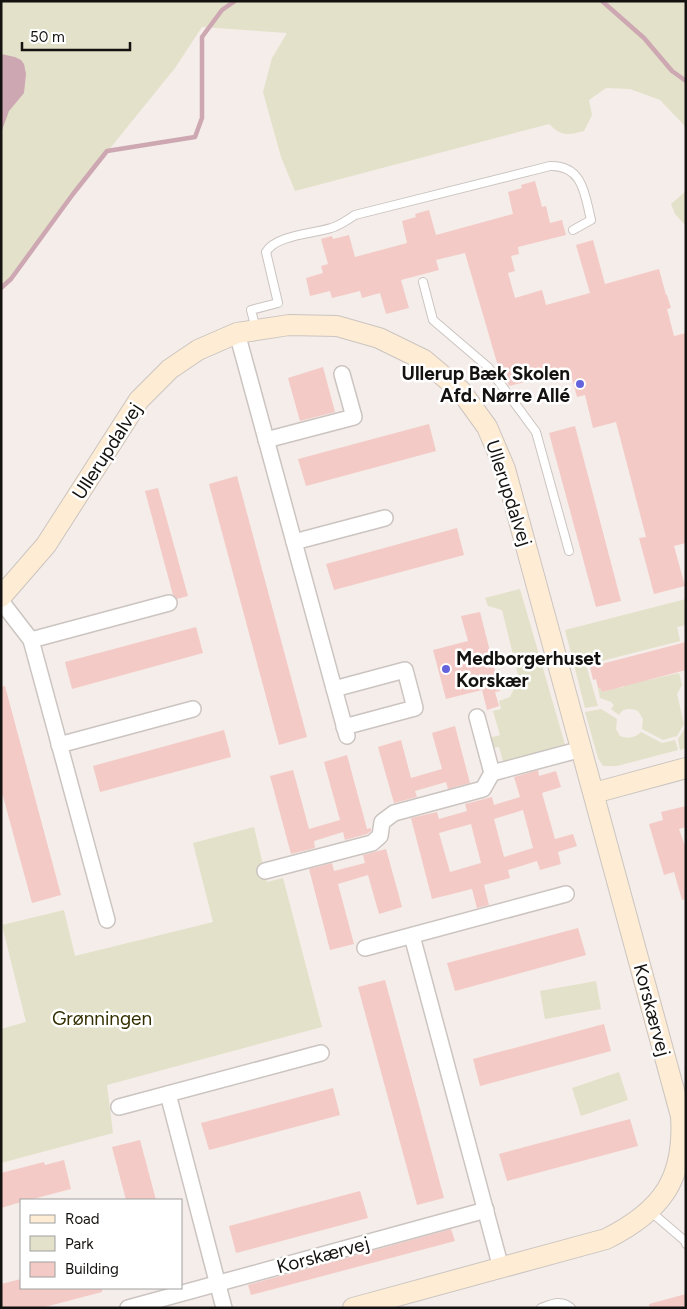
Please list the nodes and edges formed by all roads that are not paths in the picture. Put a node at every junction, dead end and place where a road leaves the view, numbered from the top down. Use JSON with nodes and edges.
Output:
{"nodes":[{"id":1,"x":573,"y":230,"type":"dead end"},
{"id":2,"x":423,"y":282,"type":"dead end"},
{"id":3,"x":246,"y":331,"type":"junction"},
{"id":4,"x":342,"y":374,"type":"dead end"},
{"id":5,"x":266,"y":440,"type":"junction"},
{"id":6,"x":385,"y":518,"type":"dead end"},
{"id":7,"x":294,"y":542,"type":"junction"},
{"id":8,"x":569,"y":551,"type":"dead end"},
{"id":9,"x":1,"y":597,"type":"edge"},
{"id":10,"x":1,"y":601,"type":"edge"},
{"id":11,"x":169,"y":603,"type":"dead end"},
{"id":12,"x":31,"y":640,"type":"junction"},
{"id":13,"x":334,"y":689,"type":"junction"},
{"id":14,"x":193,"y":709,"type":"dead end"},
{"id":15,"x":477,"y":717,"type":"dead end"},
{"id":16,"x":59,"y":745,"type":"junction"},
{"id":17,"x":582,"y":749,"type":"junction"},
{"id":18,"x":686,"y":768,"type":"edge"},
{"id":19,"x":492,"y":773,"type":"junction"},
{"id":20,"x":594,"y":793,"type":"junction"},
{"id":21,"x":265,"y":871,"type":"dead end"},
{"id":22,"x":566,"y":894,"type":"dead end"},
{"id":23,"x":107,"y":920,"type":"dead end"},
{"id":24,"x":412,"y":936,"type":"junction"},
{"id":25,"x":365,"y":948,"type":"dead end"},
{"id":26,"x":321,"y":1053,"type":"dead end"},
{"id":27,"x":168,"y":1094,"type":"junction"},
{"id":28,"x":681,"y":1094,"type":"edge"},
{"id":29,"x":119,"y":1107,"type":"dead end"},
{"id":30,"x":486,"y":1210,"type":"junction"},
{"id":31,"x":650,"y":1211,"type":"junction"},
{"id":32,"x":686,"y":1244,"type":"edge"},
{"id":33,"x":501,"y":1268,"type":"junction"},
{"id":34,"x":217,"y":1283,"type":"junction"},
{"id":35,"x":128,"y":1308,"type":"edge"},
{"id":36,"x":224,"y":1308,"type":"edge"},
{"id":37,"x":353,"y":1308,"type":"edge"},
{"id":38,"x":541,"y":1308,"type":"edge"},
{"id":39,"x":571,"y":1308,"type":"edge"}],
"edges":[{"from":1,"to":3,"type":"lane"},
{"from":2,"to":8,"type":"lane"},
{"from":3,"to":5,"type":"street"},
{"from":3,"to":9,"type":"street","name":"Ullerupdalvej"},
{"from":3,"to":17,"type":"street","name":"Ullerupdalvej"},
{"from":4,"to":5,"type":"street"},
{"from":5,"to":7,"type":"street"},
{"from":6,"to":7,"type":"street"},
{"from":7,"to":13,"type":"street"},
{"from":10,"to":12,"type":"street"},
{"from":11,"to":12,"type":"street"},
{"from":12,"to":16,"type":"street"},
{"from":13,"to":13,"type":"street"},
{"from":14,"to":16,"type":"street"},
{"from":15,"to":19,"type":"street"},
{"from":16,"to":23,"type":"street"},
{"from":17,"to":19,"type":"street"},
{"from":17,"to":20,"type":"street","name":"Ullerupdalvej"},
{"from":18,"to":20,"type":"street"},
{"from":19,"to":21,"type":"street"},
{"from":20,"to":28,"type":"street","name":"Korskærvej"},
{"from":22,"to":24,"type":"street"},
{"from":24,"to":25,"type":"street"},
{"from":24,"to":30,"type":"street"},
{"from":26,"to":27,"type":"street"},
{"from":27,"to":29,"type":"street"},
{"from":27,"to":34,"type":"street"},
{"from":28,"to":31,"type":"street","name":"Korskærvej"},
{"from":30,"to":33,"type":"street"},
{"from":30,"to":34,"type":"street","name":"Korskærvej"},
{"from":31,"to":32,"type":"lane"},
{"from":31,"to":33,"type":"street","name":"Korskærvej"},
{"from":33,"to":37,"type":"street","name":"Korskærvej"},
{"from":34,"to":35,"type":"street","name":"Korskærvej"},
{"from":34,"to":36,"type":"street"},
{"from":38,"to":39,"type":"lane"}]}
